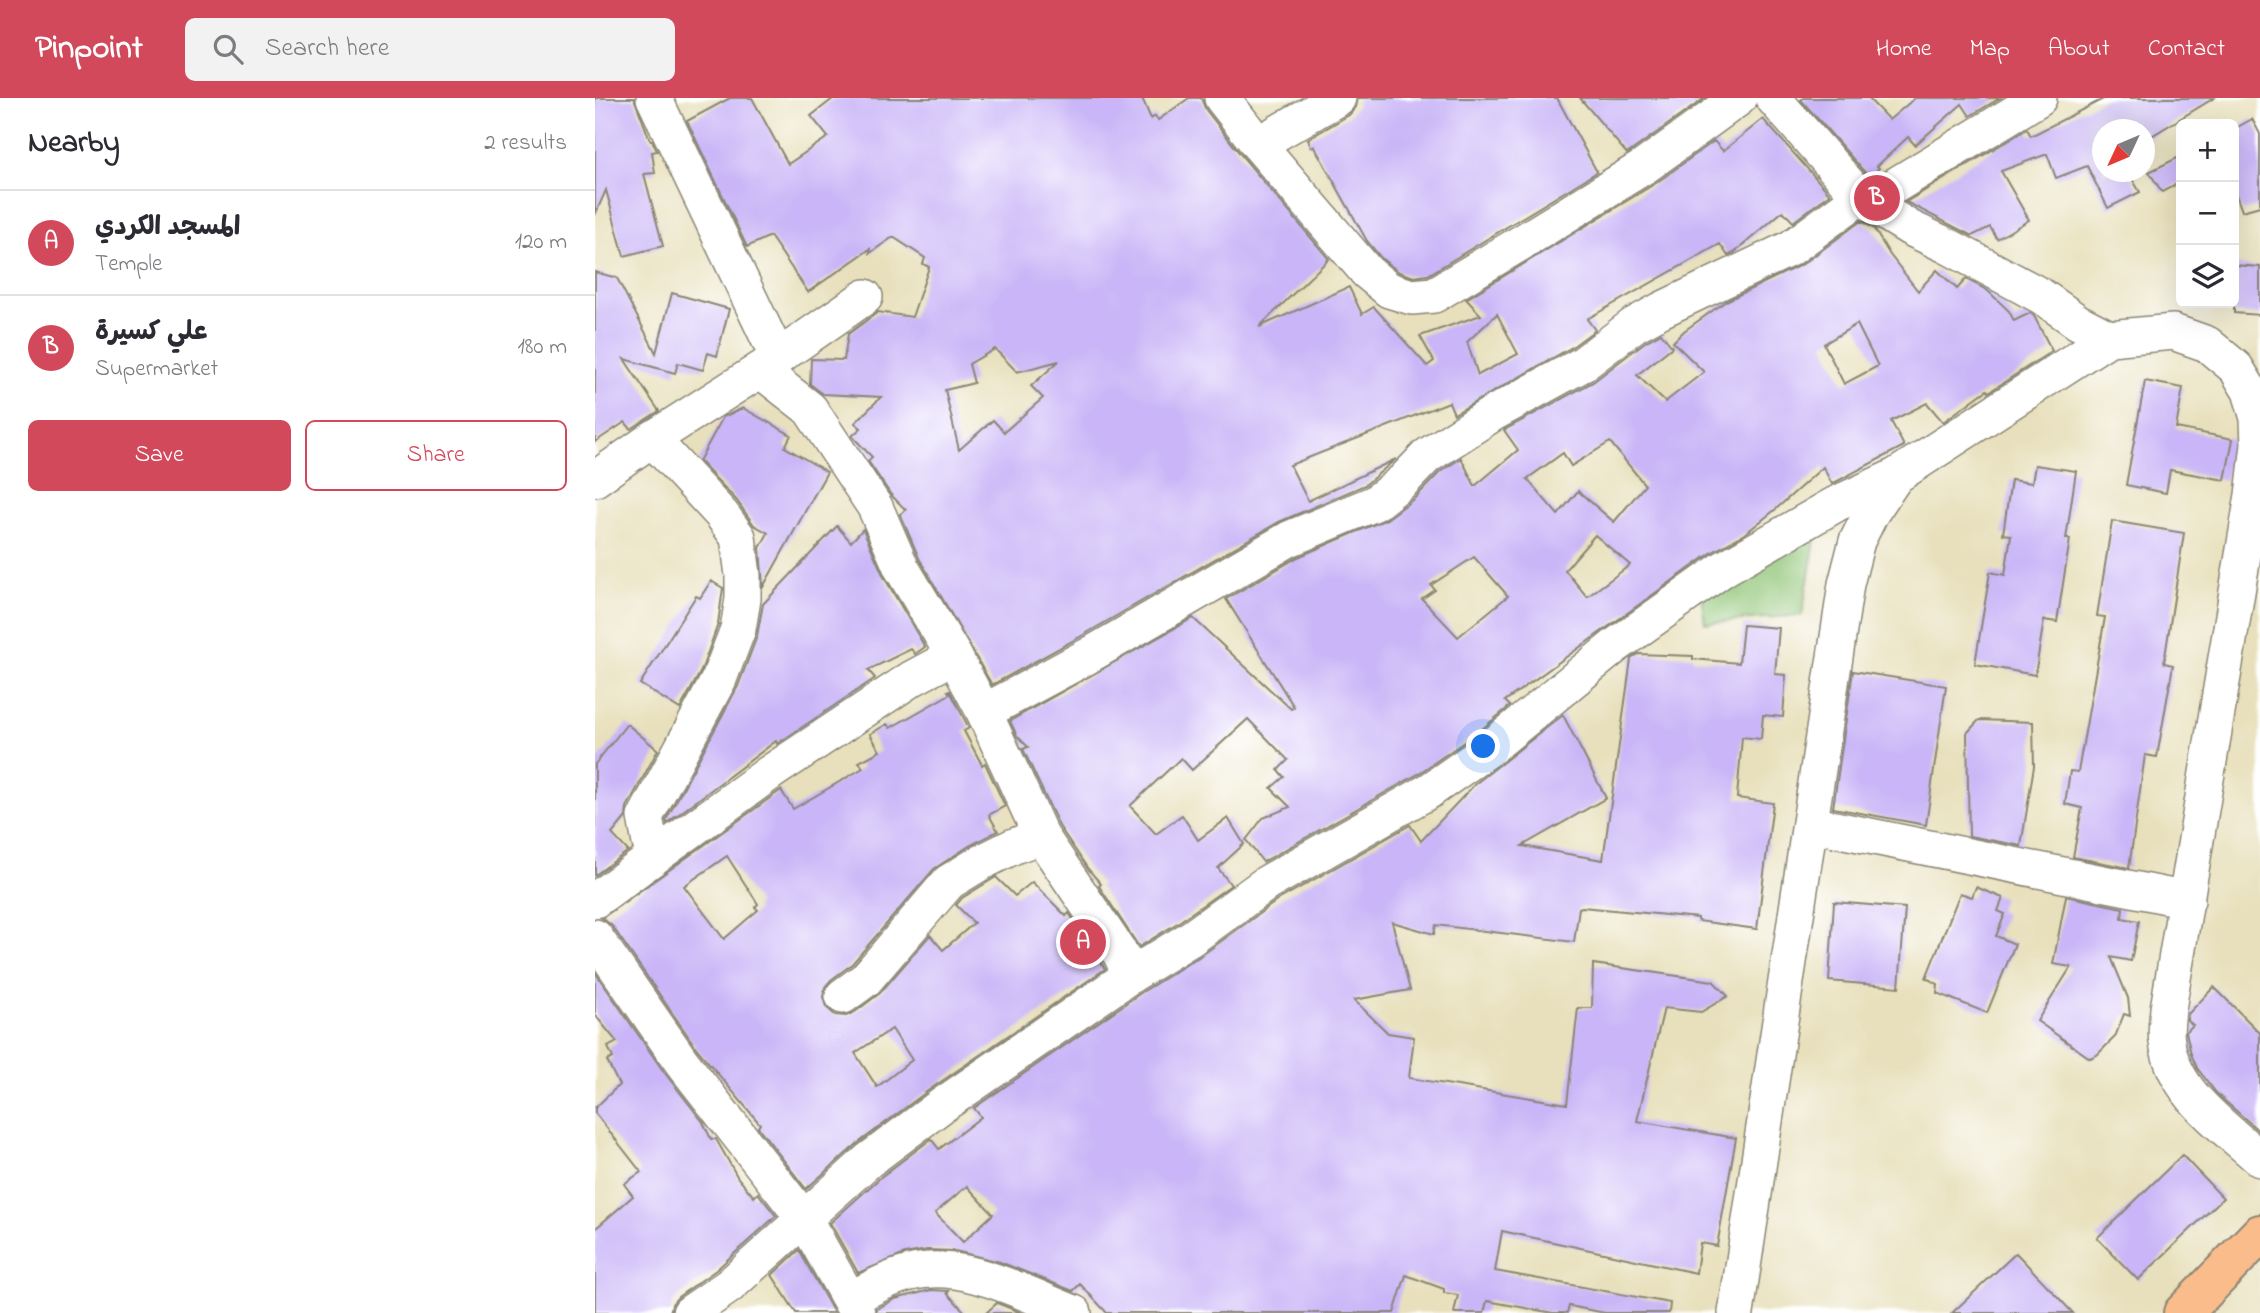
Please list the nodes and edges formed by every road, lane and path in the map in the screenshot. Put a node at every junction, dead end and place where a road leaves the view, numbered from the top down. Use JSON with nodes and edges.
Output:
{"nodes":[{"id":1,"x":655,"y":98,"type":"edge"},
{"id":2,"x":1222,"y":98,"type":"edge"},
{"id":3,"x":1338,"y":98,"type":"edge"},
{"id":4,"x":1739,"y":98,"type":"edge"},
{"id":5,"x":1773,"y":98,"type":"edge"},
{"id":6,"x":2039,"y":98,"type":"edge"},
{"id":7,"x":1258,"y":144,"type":"junction"},
{"id":8,"x":1864,"y":200,"type":"junction"},
{"id":9,"x":865,"y":297,"type":"dead end"},
{"id":10,"x":2109,"y":338,"type":"junction"},
{"id":11,"x":769,"y":364,"type":"junction"},
{"id":12,"x":2259,"y":419,"type":"edge"},
{"id":13,"x":652,"y":439,"type":"junction"},
{"id":14,"x":1896,"y":476,"type":"junction"},
{"id":15,"x":595,"y":479,"type":"edge"},
{"id":16,"x":954,"y":656,"type":"junction"},
{"id":17,"x":984,"y":712,"type":"junction"},
{"id":18,"x":1809,"y":824,"type":"junction"},
{"id":19,"x":1041,"y":836,"type":"junction"},
{"id":20,"x":657,"y":854,"type":"junction"},
{"id":21,"x":595,"y":900,"type":"edge"},
{"id":22,"x":2187,"y":900,"type":"junction"},
{"id":23,"x":595,"y":937,"type":"edge"},
{"id":24,"x":1132,"y":975,"type":"junction"},
{"id":25,"x":843,"y":996,"type":"dead end"},
{"id":26,"x":2260,"y":1159,"type":"edge"},
{"id":27,"x":805,"y":1220,"type":"junction"},
{"id":28,"x":2260,"y":1234,"type":"edge"},
{"id":29,"x":854,"y":1306,"type":"edge"},
{"id":30,"x":690,"y":1313,"type":"edge"},
{"id":31,"x":1074,"y":1313,"type":"edge"},
{"id":32,"x":1736,"y":1313,"type":"edge"},
{"id":33,"x":2183,"y":1313,"type":"edge"}],
"edges":[{"from":1,"to":11,"type":"street"},
{"from":2,"to":7,"type":"street"},
{"from":3,"to":7,"type":"street"},
{"from":4,"to":7,"type":"street"},
{"from":5,"to":8,"type":"street"},
{"from":6,"to":8,"type":"street"},
{"from":8,"to":10,"type":"street"},
{"from":8,"to":17,"type":"street"},
{"from":9,"to":11,"type":"street"},
{"from":10,"to":12,"type":"street"},
{"from":10,"to":14,"type":"street"},
{"from":11,"to":13,"type":"street"},
{"from":11,"to":16,"type":"street"},
{"from":12,"to":22,"type":"street"},
{"from":13,"to":15,"type":"street"},
{"from":13,"to":20,"type":"street"},
{"from":14,"to":18,"type":"street"},
{"from":14,"to":24,"type":"street"},
{"from":16,"to":17,"type":"street"},
{"from":16,"to":20,"type":"street"},
{"from":17,"to":19,"type":"street"},
{"from":18,"to":22,"type":"street"},
{"from":18,"to":32,"type":"street"},
{"from":19,"to":24,"type":"street"},
{"from":19,"to":25,"type":"street"},
{"from":20,"to":21,"type":"street"},
{"from":22,"to":26,"type":"street"},
{"from":23,"to":27,"type":"street"},
{"from":24,"to":27,"type":"street"},
{"from":27,"to":29,"type":"street"},
{"from":27,"to":30,"type":"street"},
{"from":28,"to":33,"type":"main road"},
{"from":29,"to":31,"type":"street"}]}
